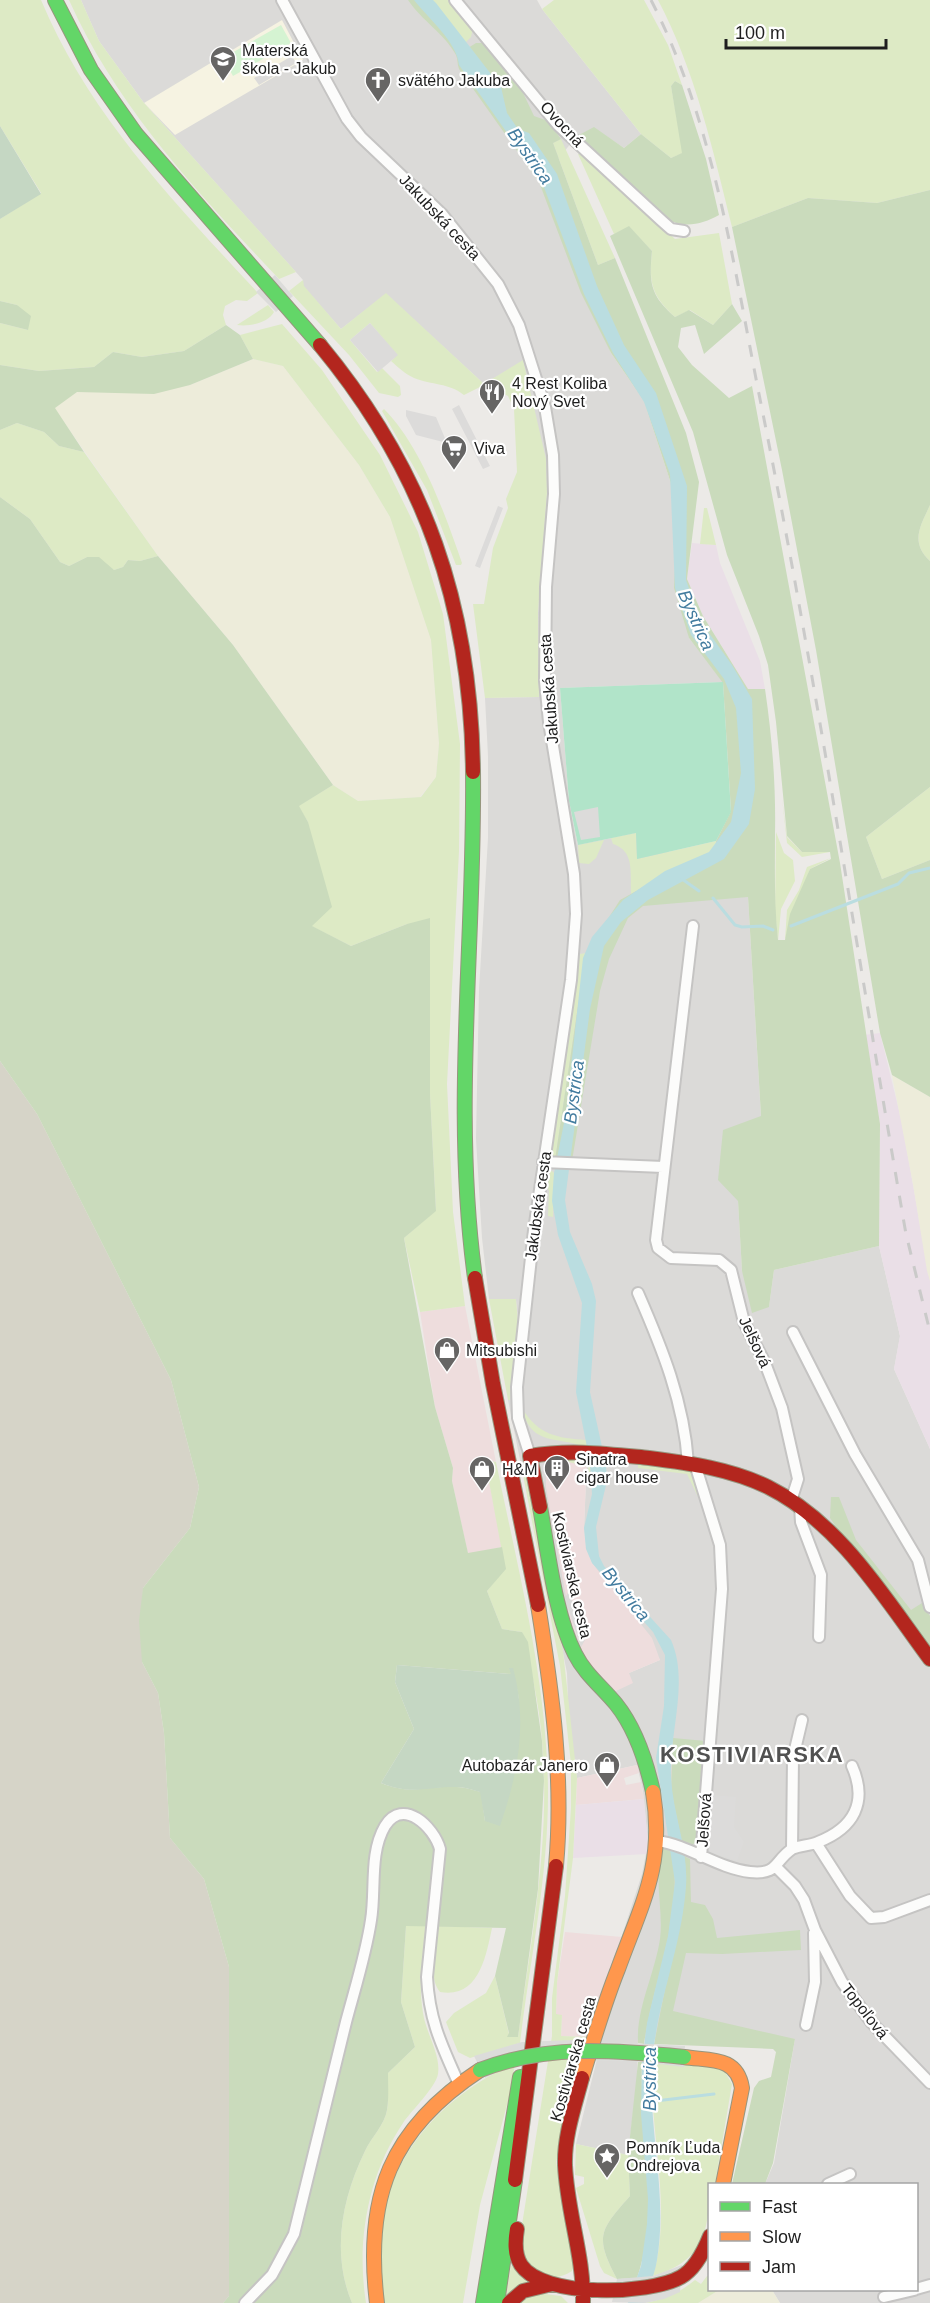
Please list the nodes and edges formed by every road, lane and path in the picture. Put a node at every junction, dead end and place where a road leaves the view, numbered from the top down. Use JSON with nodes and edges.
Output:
{"nodes":[{"id":1,"x":55,"y":0,"type":"edge"},
{"id":2,"x":282,"y":0,"type":"edge"},
{"id":3,"x":455,"y":0,"type":"edge"},
{"id":4,"x":684,"y":231,"type":"dead end"},
{"id":5,"x":693,"y":926,"type":"dead end"},
{"id":6,"x":548,"y":1163,"type":"junction"},
{"id":7,"x":663,"y":1167,"type":"junction"},
{"id":8,"x":638,"y":1293,"type":"dead end"},
{"id":9,"x":793,"y":1332,"type":"dead end"},
{"id":10,"x":530,"y":1456,"type":"junction"},
{"id":11,"x":692,"y":1463,"type":"junction"},
{"id":12,"x":796,"y":1504,"type":"junction"},
{"id":13,"x":930,"y":1607,"type":"edge"},
{"id":14,"x":819,"y":1636,"type":"dead end"},
{"id":15,"x":930,"y":1659,"type":"edge"},
{"id":16,"x":802,"y":1720,"type":"dead end"},
{"id":17,"x":852,"y":1766,"type":"dead end"},
{"id":18,"x":662,"y":1842,"type":"junction"},
{"id":19,"x":816,"y":1843,"type":"junction"},
{"id":20,"x":792,"y":1849,"type":"junction"},
{"id":21,"x":701,"y":1857,"type":"junction"},
{"id":22,"x":776,"y":1867,"type":"junction"},
{"id":23,"x":930,"y":1899,"type":"edge"},
{"id":24,"x":814,"y":1930,"type":"junction"},
{"id":25,"x":546,"y":1948,"type":"junction"},
{"id":26,"x":806,"y":2025,"type":"dead end"},
{"id":27,"x":458,"y":2082,"type":"junction"},
{"id":28,"x":930,"y":2083,"type":"edge"},
{"id":29,"x":850,"y":2174,"type":"dead end"},
{"id":30,"x":723,"y":2183,"type":"edge"},
{"id":31,"x":830,"y":2183,"type":"edge"},
{"id":32,"x":514,"y":2193,"type":"junction"},
{"id":33,"x":708,"y":2240,"type":"edge"},
{"id":34,"x":490,"y":2256,"type":"junction"},
{"id":35,"x":552,"y":2284,"type":"junction"},
{"id":36,"x":584,"y":2287,"type":"junction"},
{"id":37,"x":906,"y":2291,"type":"edge"},
{"id":38,"x":884,"y":2296,"type":"edge"},
{"id":39,"x":245,"y":2303,"type":"edge"},
{"id":40,"x":377,"y":2303,"type":"edge"},
{"id":41,"x":473,"y":2303,"type":"edge"},
{"id":42,"x":483,"y":2303,"type":"edge"},
{"id":43,"x":497,"y":2303,"type":"edge"},
{"id":44,"x":509,"y":2303,"type":"edge"},
{"id":45,"x":584,"y":2303,"type":"edge"}],
"edges":[{"from":1,"to":25,"type":"main road"},
{"from":2,"to":6,"type":"street","name":"Jakubská cesta"},
{"from":3,"to":4,"type":"street","name":"Ovocná"},
{"from":5,"to":7,"type":"street","name":"Jelšová"},
{"from":6,"to":7,"type":"street"},
{"from":6,"to":10,"type":"street","name":"Jakubská cesta"},
{"from":7,"to":12,"type":"street","name":"Jelšová"},
{"from":8,"to":11,"type":"street","name":"Jelšová"},
{"from":9,"to":13,"type":"street"},
{"from":10,"to":11,"type":"main road"},
{"from":10,"to":18,"type":"main road","name":"Kostiviarska cesta"},
{"from":11,"to":12,"type":"main road"},
{"from":11,"to":21,"type":"street","name":"Jelšová"},
{"from":12,"to":14,"type":"street","name":"Jelšová"},
{"from":12,"to":15,"type":"main road"},
{"from":16,"to":20,"type":"street"},
{"from":17,"to":19,"type":"street"},
{"from":18,"to":21,"type":"street"},
{"from":18,"to":36,"type":"main road","name":"Kostiviarska cesta"},
{"from":19,"to":20,"type":"street"},
{"from":19,"to":23,"type":"street"},
{"from":20,"to":22,"type":"street"},
{"from":21,"to":22,"type":"street"},
{"from":22,"to":24,"type":"street","name":"Topoľová"},
{"from":24,"to":26,"type":"street","name":"Topoľová"},
{"from":24,"to":28,"type":"street","name":"Topoľová"},
{"from":25,"to":32,"type":"main road"},
{"from":25,"to":34,"type":"main road"},
{"from":27,"to":30,"type":"main road","bridge":true},
{"from":27,"to":39,"type":"street"},
{"from":27,"to":40,"type":"main road"},
{"from":29,"to":31,"type":"street"},
{"from":32,"to":35,"type":"main road"},
{"from":32,"to":43,"type":"main road"},
{"from":33,"to":36,"type":"main road"},
{"from":34,"to":41,"type":"main road"},
{"from":34,"to":42,"type":"main road"},
{"from":35,"to":36,"type":"main road"},
{"from":35,"to":44,"type":"main road"},
{"from":36,"to":45,"type":"main road","name":"Kostiviarska cesta"},
{"from":37,"to":38,"type":"street"}]}
